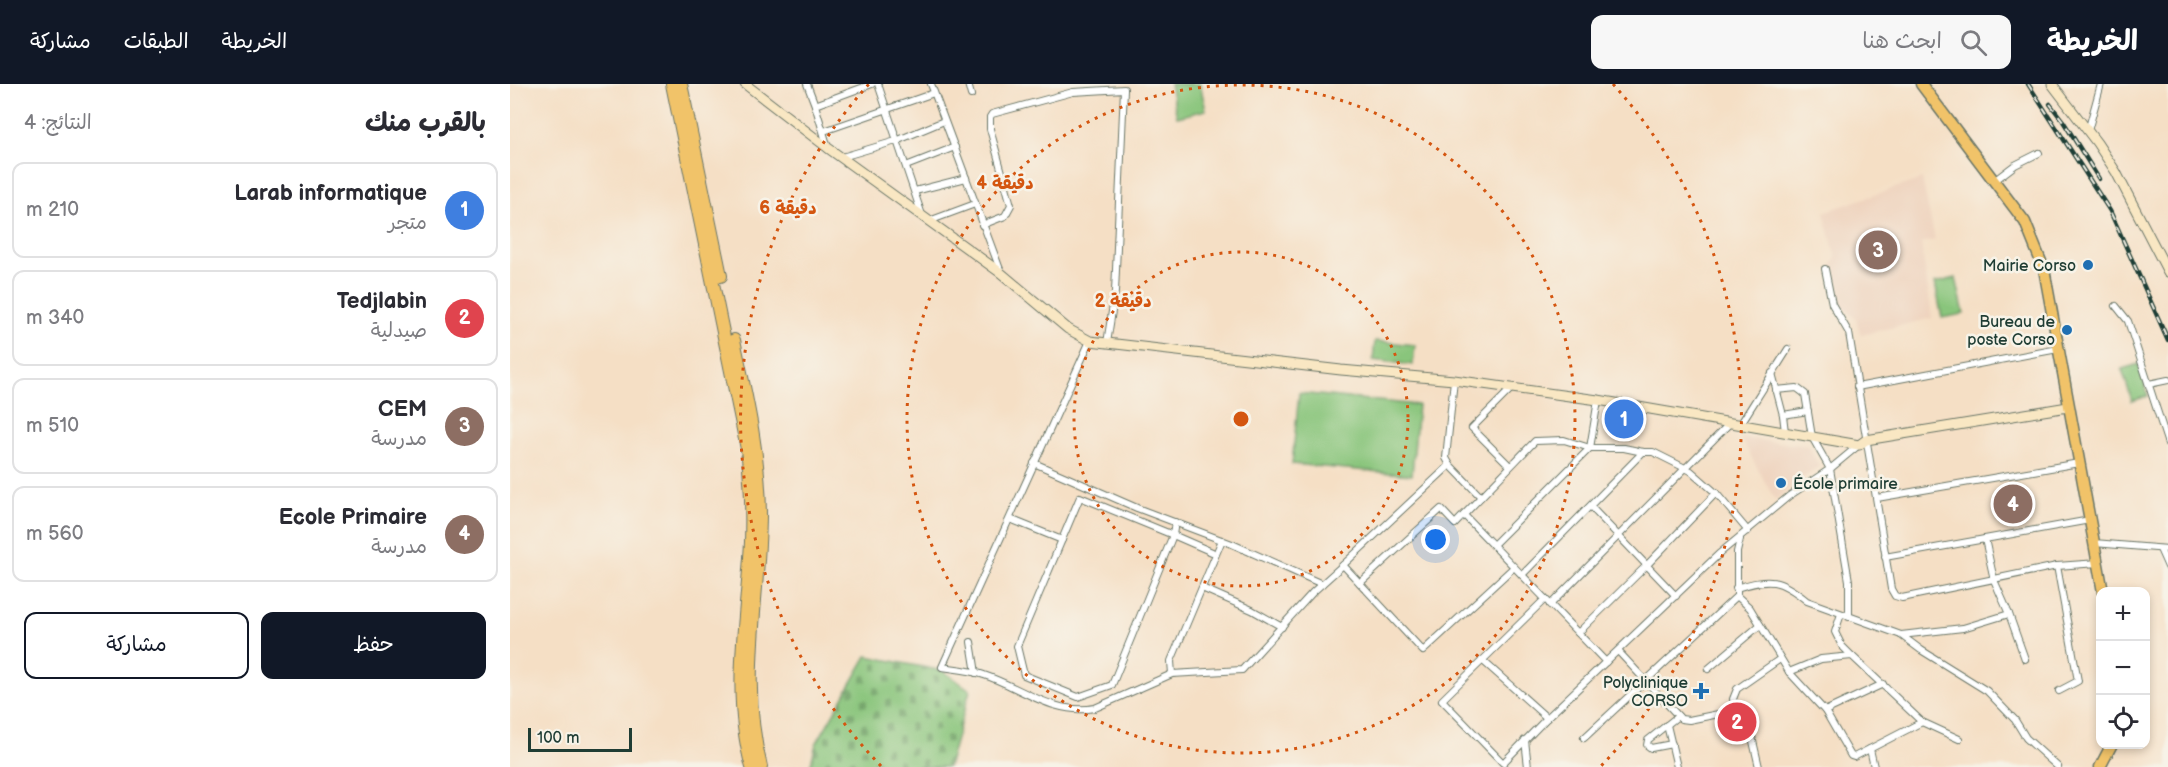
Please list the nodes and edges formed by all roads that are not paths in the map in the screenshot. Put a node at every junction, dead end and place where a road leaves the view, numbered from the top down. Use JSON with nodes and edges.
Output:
{"nodes":[{"id":1,"x":672,"y":84,"type":"edge"},
{"id":2,"x":681,"y":84,"type":"edge"},
{"id":3,"x":745,"y":84,"type":"edge"},
{"id":4,"x":807,"y":84,"type":"edge"},
{"id":5,"x":872,"y":84,"type":"edge"},
{"id":6,"x":878,"y":84,"type":"edge"},
{"id":7,"x":931,"y":84,"type":"edge"},
{"id":8,"x":968,"y":84,"type":"edge"},
{"id":9,"x":1921,"y":84,"type":"edge"},
{"id":10,"x":2052,"y":84,"type":"edge"},
{"id":11,"x":2102,"y":84,"type":"edge"},
{"id":12,"x":852,"y":87,"type":"edge"},
{"id":13,"x":1124,"y":87,"type":"edge"},
{"id":14,"x":934,"y":93,"type":"junction"},
{"id":15,"x":971,"y":95,"type":"dead end"},
{"id":16,"x":814,"y":105,"type":"junction"},
{"id":17,"x":886,"y":109,"type":"junction"},
{"id":18,"x":944,"y":121,"type":"junction"},
{"id":19,"x":2088,"y":131,"type":"junction"},
{"id":20,"x":824,"y":132,"type":"junction"},
{"id":21,"x":896,"y":141,"type":"junction"},
{"id":22,"x":955,"y":147,"type":"junction"},
{"id":23,"x":828,"y":148,"type":"junction"},
{"id":24,"x":2038,"y":153,"type":"dead end"},
{"id":25,"x":842,"y":157,"type":"junction"},
{"id":26,"x":906,"y":166,"type":"junction"},
{"id":27,"x":966,"y":178,"type":"junction"},
{"id":28,"x":1994,"y":181,"type":"junction"},
{"id":29,"x":915,"y":191,"type":"junction"},
{"id":30,"x":975,"y":204,"type":"junction"},
{"id":31,"x":925,"y":218,"type":"junction"},
{"id":32,"x":982,"y":225,"type":"junction"},
{"id":33,"x":1826,"y":269,"type":"dead end"},
{"id":34,"x":2168,"y":272,"type":"edge"},
{"id":35,"x":1001,"y":273,"type":"junction"},
{"id":36,"x":2116,"y":306,"type":"dead end"},
{"id":37,"x":1090,"y":341,"type":"junction"},
{"id":38,"x":1107,"y":343,"type":"junction"},
{"id":39,"x":2058,"y":348,"type":"junction"},
{"id":40,"x":1788,"y":349,"type":"dead end"},
{"id":41,"x":1772,"y":373,"type":"junction"},
{"id":42,"x":1454,"y":380,"type":"junction"},
{"id":43,"x":2168,"y":380,"type":"edge"},
{"id":44,"x":2149,"y":384,"type":"junction"},
{"id":45,"x":1857,"y":387,"type":"junction"},
{"id":46,"x":1511,"y":389,"type":"junction"},
{"id":47,"x":1776,"y":390,"type":"junction"},
{"id":48,"x":1598,"y":400,"type":"junction"},
{"id":49,"x":2068,"y":407,"type":"junction"},
{"id":50,"x":1808,"y":411,"type":"junction"},
{"id":51,"x":1783,"y":415,"type":"junction"},
{"id":52,"x":1730,"y":423,"type":"junction"},
{"id":53,"x":1740,"y":425,"type":"junction"},
{"id":54,"x":1785,"y":432,"type":"junction"},
{"id":55,"x":1812,"y":437,"type":"junction"},
{"id":56,"x":1863,"y":442,"type":"junction"},
{"id":57,"x":2168,"y":444,"type":"edge"},
{"id":58,"x":1590,"y":448,"type":"junction"},
{"id":59,"x":1643,"y":452,"type":"junction"},
{"id":60,"x":1034,"y":463,"type":"junction"},
{"id":61,"x":2079,"y":463,"type":"junction"},
{"id":62,"x":1450,"y":465,"type":"junction"},
{"id":63,"x":1510,"y":466,"type":"junction"},
{"id":64,"x":1686,"y":468,"type":"junction"},
{"id":65,"x":1830,"y":469,"type":"junction"},
{"id":66,"x":1083,"y":485,"type":"junction"},
{"id":67,"x":1716,"y":493,"type":"junction"},
{"id":68,"x":1080,"y":497,"type":"junction"},
{"id":69,"x":1481,"y":497,"type":"junction"},
{"id":70,"x":1876,"y":498,"type":"junction"},
{"id":71,"x":1591,"y":507,"type":"junction"},
{"id":72,"x":1464,"y":515,"type":"junction"},
{"id":73,"x":1010,"y":519,"type":"junction"},
{"id":74,"x":2090,"y":520,"type":"junction"},
{"id":75,"x":1174,"y":522,"type":"junction"},
{"id":76,"x":1748,"y":531,"type":"junction"},
{"id":77,"x":1173,"y":535,"type":"junction"},
{"id":78,"x":1619,"y":536,"type":"junction"},
{"id":79,"x":1740,"y":538,"type":"junction"},
{"id":80,"x":1985,"y":539,"type":"junction"},
{"id":81,"x":1062,"y":540,"type":"junction"},
{"id":82,"x":1222,"y":540,"type":"junction"},
{"id":83,"x":2094,"y":543,"type":"junction"},
{"id":84,"x":1492,"y":545,"type":"junction"},
{"id":85,"x":2160,"y":549,"type":"junction"},
{"id":86,"x":2168,"y":549,"type":"edge"},
{"id":87,"x":1212,"y":552,"type":"dead end"},
{"id":88,"x":1886,"y":557,"type":"junction"},
{"id":89,"x":2098,"y":563,"type":"junction"},
{"id":90,"x":1342,"y":565,"type":"junction"},
{"id":91,"x":1647,"y":565,"type":"junction"},
{"id":92,"x":2057,"y":566,"type":"junction"},
{"id":93,"x":1514,"y":567,"type":"junction"},
{"id":94,"x":2168,"y":567,"type":"edge"},
{"id":95,"x":1522,"y":575,"type":"junction"},
{"id":96,"x":1994,"y":580,"type":"junction"},
{"id":97,"x":1322,"y":584,"type":"junction"},
{"id":98,"x":1360,"y":584,"type":"junction"},
{"id":99,"x":2102,"y":587,"type":"edge"},
{"id":100,"x":1202,"y":588,"type":"junction"},
{"id":101,"x":1737,"y":592,"type":"junction"},
{"id":102,"x":1676,"y":596,"type":"junction"},
{"id":103,"x":1545,"y":599,"type":"junction"},
{"id":104,"x":1550,"y":605,"type":"junction"},
{"id":105,"x":1841,"y":614,"type":"junction"},
{"id":106,"x":2009,"y":614,"type":"junction"},
{"id":107,"x":1849,"y":617,"type":"junction"},
{"id":108,"x":1760,"y":625,"type":"junction"},
{"id":109,"x":1282,"y":627,"type":"junction"},
{"id":110,"x":1578,"y":633,"type":"junction"},
{"id":111,"x":1901,"y":635,"type":"junction"},
{"id":112,"x":971,"y":642,"type":"dead end"},
{"id":113,"x":1618,"y":651,"type":"junction"},
{"id":114,"x":1852,"y":656,"type":"junction"},
{"id":115,"x":1780,"y":659,"type":"junction"},
{"id":116,"x":2025,"y":659,"type":"dead end"},
{"id":117,"x":1482,"y":660,"type":"junction"},
{"id":118,"x":1606,"y":662,"type":"junction"},
{"id":119,"x":1708,"y":669,"type":"dead end"},
{"id":120,"x":1789,"y":672,"type":"junction"},
{"id":121,"x":976,"y":673,"type":"junction"},
{"id":122,"x":1172,"y":674,"type":"junction"},
{"id":123,"x":1646,"y":682,"type":"junction"},
{"id":124,"x":1883,"y":684,"type":"junction"},
{"id":125,"x":2059,"y":691,"type":"dead end"},
{"id":126,"x":1736,"y":711,"type":"junction"},
{"id":127,"x":1825,"y":711,"type":"junction"},
{"id":128,"x":1678,"y":716,"type":"junction"},
{"id":129,"x":1547,"y":718,"type":"junction"},
{"id":130,"x":1922,"y":722,"type":"junction"},
{"id":131,"x":1667,"y":724,"type":"junction"},
{"id":132,"x":1584,"y":738,"type":"dead end"},
{"id":133,"x":1959,"y":739,"type":"dead end"},
{"id":134,"x":1525,"y":740,"type":"junction"},
{"id":135,"x":1672,"y":744,"type":"junction"},
{"id":136,"x":1870,"y":749,"type":"junction"},
{"id":137,"x":2109,"y":749,"type":"edge"},
{"id":138,"x":752,"y":767,"type":"edge"},
{"id":139,"x":761,"y":767,"type":"edge"},
{"id":140,"x":1528,"y":767,"type":"edge"},
{"id":141,"x":1677,"y":767,"type":"edge"},
{"id":142,"x":1759,"y":767,"type":"edge"},
{"id":143,"x":1874,"y":767,"type":"edge"},
{"id":144,"x":2058,"y":767,"type":"edge"},
{"id":145,"x":2100,"y":767,"type":"edge"}],
"edges":[{"from":1,"to":138,"type":"highway"},
{"from":2,"to":139,"type":"highway"},
{"from":3,"to":23,"type":"main road"},
{"from":4,"to":16,"type":"street"},
{"from":5,"to":12,"type":"street"},
{"from":6,"to":17,"type":"street"},
{"from":7,"to":14,"type":"street"},
{"from":8,"to":15,"type":"street"},
{"from":9,"to":28,"type":"main road"},
{"from":10,"to":19,"type":"main road"},
{"from":11,"to":19,"type":"street"},
{"from":12,"to":16,"type":"street"},
{"from":13,"to":32,"type":"street"},
{"from":13,"to":38,"type":"street"},
{"from":14,"to":17,"type":"street"},
{"from":14,"to":18,"type":"street"},
{"from":16,"to":20,"type":"street"},
{"from":17,"to":20,"type":"street"},
{"from":17,"to":21,"type":"street"},
{"from":18,"to":21,"type":"street"},
{"from":18,"to":22,"type":"street"},
{"from":19,"to":34,"type":"main road"},
{"from":20,"to":23,"type":"street"},
{"from":21,"to":25,"type":"street"},
{"from":21,"to":26,"type":"street"},
{"from":22,"to":26,"type":"street"},
{"from":22,"to":27,"type":"street"},
{"from":23,"to":25,"type":"main road"},
{"from":24,"to":28,"type":"street"},
{"from":25,"to":31,"type":"main road"},
{"from":26,"to":29,"type":"street"},
{"from":27,"to":29,"type":"street"},
{"from":27,"to":30,"type":"street"},
{"from":28,"to":39,"type":"main road"},
{"from":29,"to":31,"type":"street"},
{"from":30,"to":31,"type":"street"},
{"from":30,"to":32,"type":"street"},
{"from":31,"to":35,"type":"main road"},
{"from":32,"to":35,"type":"street"},
{"from":33,"to":45,"type":"street"},
{"from":35,"to":37,"type":"main road"},
{"from":36,"to":44,"type":"street"},
{"from":37,"to":38,"type":"main road"},
{"from":37,"to":60,"type":"street"},
{"from":38,"to":42,"type":"main road"},
{"from":39,"to":45,"type":"street"},
{"from":39,"to":49,"type":"main road"},
{"from":40,"to":41,"type":"street"},
{"from":41,"to":47,"type":"street"},
{"from":41,"to":53,"type":"street"},
{"from":42,"to":46,"type":"main road"},
{"from":42,"to":62,"type":"street"},
{"from":43,"to":44,"type":"street"},
{"from":44,"to":57,"type":"street"},
{"from":45,"to":56,"type":"street"},
{"from":46,"to":48,"type":"main road"},
{"from":46,"to":63,"type":"street"},
{"from":47,"to":50,"type":"street"},
{"from":47,"to":51,"type":"street"},
{"from":48,"to":52,"type":"main road"},
{"from":48,"to":58,"type":"street"},
{"from":49,"to":56,"type":"main road"},
{"from":49,"to":61,"type":"main road"},
{"from":50,"to":51,"type":"street"},
{"from":50,"to":55,"type":"street"},
{"from":51,"to":54,"type":"street"},
{"from":52,"to":53,"type":"main road"},
{"from":52,"to":64,"type":"street"},
{"from":53,"to":54,"type":"main road"},
{"from":54,"to":55,"type":"main road"},
{"from":55,"to":56,"type":"main road"},
{"from":55,"to":65,"type":"street"},
{"from":56,"to":65,"type":"street"},
{"from":56,"to":70,"type":"street"},
{"from":58,"to":59,"type":"street"},
{"from":58,"to":63,"type":"street"},
{"from":58,"to":84,"type":"street"},
{"from":59,"to":64,"type":"street"},
{"from":59,"to":71,"type":"street"},
{"from":60,"to":66,"type":"street"},
{"from":60,"to":73,"type":"street"},
{"from":61,"to":70,"type":"street"},
{"from":61,"to":74,"type":"main road"},
{"from":62,"to":69,"type":"street"},
{"from":62,"to":90,"type":"street"},
{"from":63,"to":69,"type":"street"},
{"from":64,"to":67,"type":"street"},
{"from":64,"to":78,"type":"street"},
{"from":65,"to":76,"type":"street"},
{"from":65,"to":107,"type":"street"},
{"from":66,"to":68,"type":"street"},
{"from":66,"to":75,"type":"street"},
{"from":67,"to":76,"type":"street"},
{"from":67,"to":91,"type":"street"},
{"from":68,"to":77,"type":"street"},
{"from":68,"to":81,"type":"street"},
{"from":69,"to":72,"type":"street"},
{"from":70,"to":88,"type":"street"},
{"from":71,"to":78,"type":"street"},
{"from":71,"to":95,"type":"street"},
{"from":72,"to":84,"type":"street"},
{"from":72,"to":98,"type":"street"},
{"from":73,"to":81,"type":"street"},
{"from":73,"to":121,"type":"street"},
{"from":74,"to":80,"type":"street"},
{"from":74,"to":83,"type":"main road"},
{"from":75,"to":77,"type":"street"},
{"from":75,"to":82,"type":"street"},
{"from":76,"to":79,"type":"street"},
{"from":77,"to":81,"type":"street"},
{"from":77,"to":87,"type":"street"},
{"from":78,"to":91,"type":"street"},
{"from":78,"to":104,"type":"street"},
{"from":79,"to":101,"type":"street"},
{"from":79,"to":102,"type":"street"},
{"from":80,"to":88,"type":"street"},
{"from":80,"to":96,"type":"street"},
{"from":82,"to":97,"type":"street"},
{"from":82,"to":100,"type":"street"},
{"from":83,"to":85,"type":"street"},
{"from":83,"to":89,"type":"main road"},
{"from":84,"to":93,"type":"street"},
{"from":85,"to":86,"type":"street"},
{"from":85,"to":94,"type":"street"},
{"from":88,"to":96,"type":"street"},
{"from":89,"to":92,"type":"street"},
{"from":89,"to":99,"type":"main road"},
{"from":90,"to":97,"type":"street"},
{"from":90,"to":98,"type":"street"},
{"from":91,"to":102,"type":"street"},
{"from":91,"to":110,"type":"street"},
{"from":92,"to":96,"type":"street"},
{"from":92,"to":125,"type":"street"},
{"from":93,"to":95,"type":"street"},
{"from":93,"to":98,"type":"street"},
{"from":95,"to":103,"type":"street"},
{"from":96,"to":106,"type":"street"},
{"from":97,"to":109,"type":"street"},
{"from":100,"to":109,"type":"street"},
{"from":100,"to":122,"type":"street"},
{"from":101,"to":105,"type":"street"},
{"from":101,"to":108,"type":"street"},
{"from":101,"to":123,"type":"street"},
{"from":102,"to":113,"type":"street"},
{"from":103,"to":104,"type":"street"},
{"from":103,"to":117,"type":"street"},
{"from":104,"to":110,"type":"street"},
{"from":105,"to":107,"type":"street"},
{"from":105,"to":114,"type":"street"},
{"from":106,"to":111,"type":"street"},
{"from":106,"to":116,"type":"street"},
{"from":107,"to":111,"type":"street"},
{"from":108,"to":115,"type":"street"},
{"from":108,"to":119,"type":"street"},
{"from":109,"to":122,"type":"street"},
{"from":110,"to":118,"type":"street"},
{"from":111,"to":144,"type":"street"},
{"from":112,"to":121,"type":"street"},
{"from":113,"to":118,"type":"street"},
{"from":113,"to":123,"type":"street"},
{"from":114,"to":120,"type":"street"},
{"from":114,"to":124,"type":"street"},
{"from":115,"to":120,"type":"street"},
{"from":115,"to":126,"type":"street"},
{"from":117,"to":129,"type":"street"},
{"from":117,"to":134,"type":"street"},
{"from":118,"to":129,"type":"street"},
{"from":120,"to":127,"type":"street"},
{"from":121,"to":122,"type":"street"},
{"from":123,"to":128,"type":"street"},
{"from":123,"to":132,"type":"street"},
{"from":124,"to":127,"type":"street"},
{"from":124,"to":130,"type":"street"},
{"from":126,"to":128,"type":"street"},
{"from":126,"to":142,"type":"street"},
{"from":127,"to":136,"type":"street"},
{"from":128,"to":131,"type":"street"},
{"from":129,"to":134,"type":"street"},
{"from":130,"to":133,"type":"street"},
{"from":130,"to":136,"type":"street"},
{"from":131,"to":135,"type":"street"},
{"from":131,"to":135,"type":"street"},
{"from":134,"to":140,"type":"street"},
{"from":135,"to":141,"type":"street"},
{"from":136,"to":143,"type":"street"},
{"from":137,"to":145,"type":"main road"}]}
